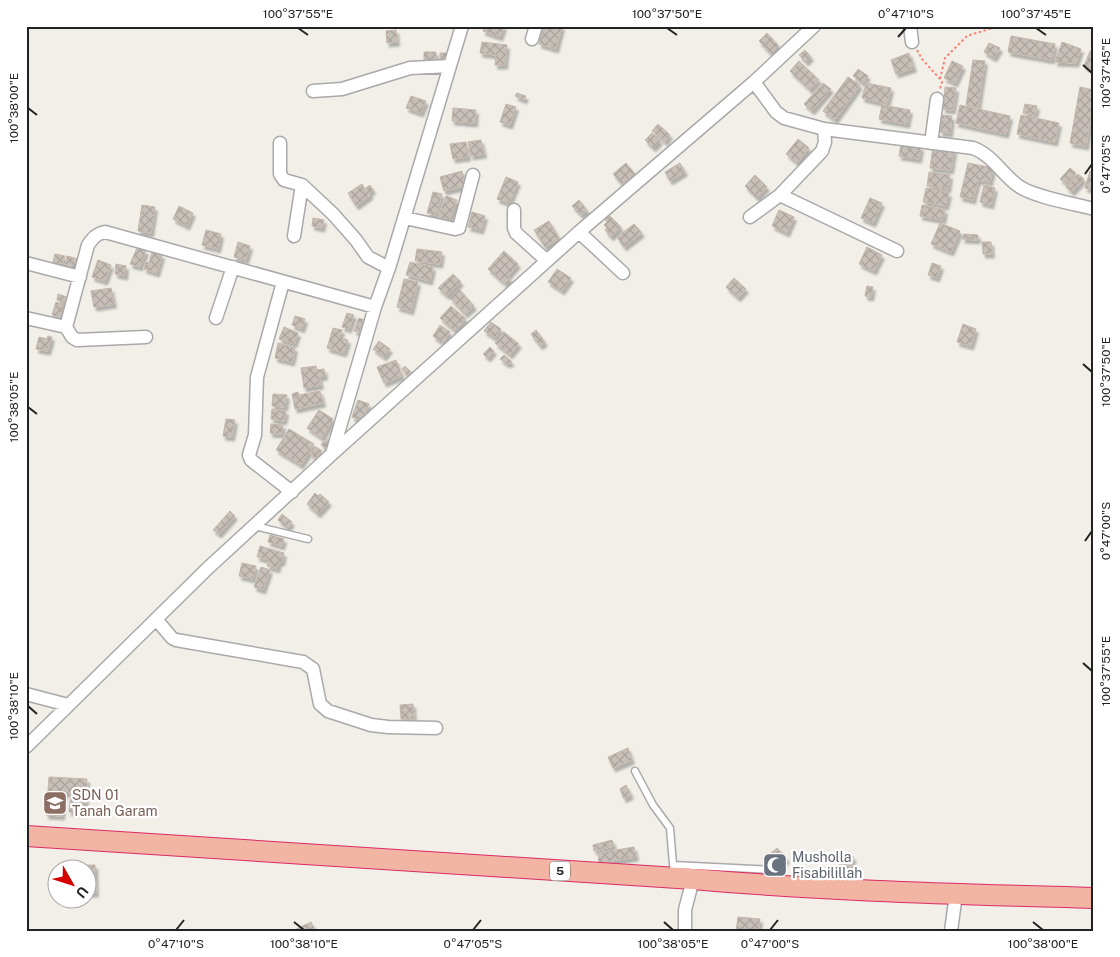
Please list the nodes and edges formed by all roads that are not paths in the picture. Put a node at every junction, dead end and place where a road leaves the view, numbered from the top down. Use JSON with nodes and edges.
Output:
{"nodes":[{"id":1,"x":462,"y":26,"type":"edge"},
{"id":2,"x":814,"y":26,"type":"edge"},
{"id":3,"x":910,"y":26,"type":"edge"},
{"id":4,"x":912,"y":42,"type":"road end"},
{"id":5,"x":450,"y":66,"type":"junction"},
{"id":6,"x":754,"y":82,"type":"junction"},
{"id":7,"x":313,"y":91,"type":"dead end"},
{"id":8,"x":937,"y":99,"type":"road end"},
{"id":9,"x":824,"y":129,"type":"junction"},
{"id":10,"x":280,"y":143,"type":"dead end"},
{"id":11,"x":931,"y":143,"type":"junction"},
{"id":12,"x":473,"y":175,"type":"dead end"},
{"id":13,"x":302,"y":185,"type":"junction"},
{"id":14,"x":780,"y":195,"type":"junction"},
{"id":15,"x":514,"y":210,"type":"dead end"},
{"id":16,"x":1094,"y":210,"type":"edge"},
{"id":17,"x":750,"y":217,"type":"dead end"},
{"id":18,"x":405,"y":218,"type":"junction"},
{"id":19,"x":579,"y":232,"type":"junction"},
{"id":20,"x":294,"y":236,"type":"dead end"},
{"id":21,"x":897,"y":251,"type":"dead end"},
{"id":22,"x":546,"y":260,"type":"junction"},
{"id":23,"x":26,"y":263,"type":"edge"},
{"id":24,"x":233,"y":267,"type":"junction"},
{"id":25,"x":389,"y":268,"type":"junction"},
{"id":26,"x":623,"y":273,"type":"dead end"},
{"id":27,"x":80,"y":276,"type":"junction"},
{"id":28,"x":283,"y":282,"type":"junction"},
{"id":29,"x":375,"y":307,"type":"junction"},
{"id":30,"x":26,"y":318,"type":"edge"},
{"id":31,"x":216,"y":318,"type":"dead end"},
{"id":32,"x":66,"y":327,"type":"junction"},
{"id":33,"x":146,"y":337,"type":"dead end"},
{"id":34,"x":332,"y":454,"type":"junction"},
{"id":35,"x":292,"y":492,"type":"junction"},
{"id":36,"x":255,"y":526,"type":"junction"},
{"id":37,"x":308,"y":540,"type":"dead end"},
{"id":38,"x":156,"y":620,"type":"junction"},
{"id":39,"x":26,"y":694,"type":"edge"},
{"id":40,"x":68,"y":705,"type":"junction"},
{"id":41,"x":436,"y":728,"type":"dead end"},
{"id":42,"x":26,"y":747,"type":"edge"},
{"id":43,"x":634,"y":771,"type":"dead end"},
{"id":44,"x":26,"y":836,"type":"edge"},
{"id":45,"x":772,"y":870,"type":"dead end"},
{"id":46,"x":680,"y":874,"type":"junction"},
{"id":47,"x":956,"y":894,"type":"junction"},
{"id":48,"x":1094,"y":898,"type":"edge"},
{"id":49,"x":685,"y":931,"type":"edge"},
{"id":50,"x":951,"y":931,"type":"edge"}],
"edges":[{"from":1,"to":5,"type":"street"},
{"from":2,"to":6,"type":"street"},
{"from":3,"to":4,"type":"street"},
{"from":5,"to":7,"type":"street"},
{"from":5,"to":18,"type":"street"},
{"from":6,"to":9,"type":"street"},
{"from":6,"to":19,"type":"street"},
{"from":8,"to":11,"type":"street"},
{"from":9,"to":11,"type":"street"},
{"from":9,"to":14,"type":"street"},
{"from":10,"to":13,"type":"street"},
{"from":11,"to":16,"type":"street"},
{"from":12,"to":18,"type":"street"},
{"from":13,"to":20,"type":"street"},
{"from":13,"to":25,"type":"street"},
{"from":14,"to":17,"type":"street"},
{"from":14,"to":21,"type":"street"},
{"from":15,"to":22,"type":"street"},
{"from":18,"to":25,"type":"street"},
{"from":19,"to":22,"type":"street"},
{"from":19,"to":26,"type":"street"},
{"from":22,"to":34,"type":"street"},
{"from":23,"to":27,"type":"street"},
{"from":24,"to":27,"type":"street"},
{"from":24,"to":28,"type":"street"},
{"from":24,"to":31,"type":"street"},
{"from":25,"to":29,"type":"street"},
{"from":27,"to":32,"type":"street"},
{"from":28,"to":29,"type":"street"},
{"from":28,"to":35,"type":"street"},
{"from":29,"to":34,"type":"street"},
{"from":30,"to":32,"type":"street"},
{"from":32,"to":33,"type":"street"},
{"from":34,"to":35,"type":"street"},
{"from":35,"to":36,"type":"street"},
{"from":36,"to":37,"type":"lane"},
{"from":36,"to":38,"type":"street"},
{"from":38,"to":40,"type":"street"},
{"from":38,"to":41,"type":"street"},
{"from":39,"to":40,"type":"street"},
{"from":40,"to":42,"type":"street"},
{"from":43,"to":46,"type":"lane"},
{"from":44,"to":46,"type":"highway","number":"5"},
{"from":45,"to":46,"type":"lane"},
{"from":46,"to":47,"type":"highway","number":"5"},
{"from":46,"to":49,"type":"street"},
{"from":47,"to":48,"type":"highway","number":"5"},
{"from":47,"to":50,"type":"street"}]}
